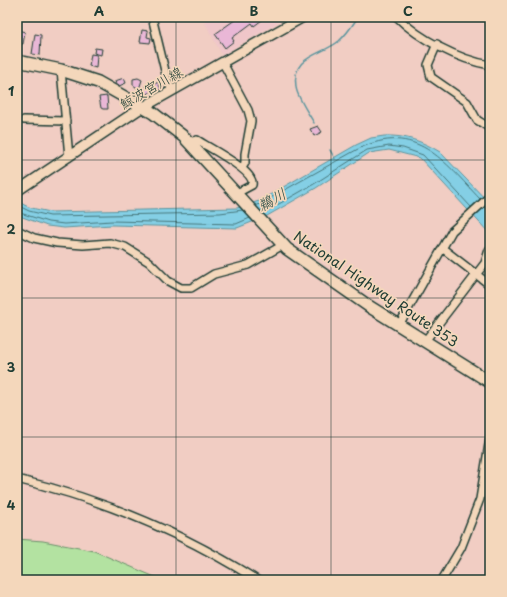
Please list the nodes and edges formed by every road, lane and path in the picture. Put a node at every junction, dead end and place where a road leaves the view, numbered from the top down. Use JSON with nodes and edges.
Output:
{"nodes":[{"id":1,"x":152,"y":17,"type":"edge"},
{"id":2,"x":303,"y":17,"type":"edge"},
{"id":3,"x":398,"y":17,"type":"edge"},
{"id":4,"x":436,"y":44,"type":"junction"},
{"id":5,"x":17,"y":61,"type":"edge"},
{"id":6,"x":223,"y":63,"type":"junction"},
{"id":7,"x":490,"y":64,"type":"edge"},
{"id":8,"x":61,"y":70,"type":"junction"},
{"id":9,"x":172,"y":91,"type":"junction"},
{"id":10,"x":143,"y":107,"type":"junction"},
{"id":11,"x":24,"y":120,"type":"dead end"},
{"id":12,"x":66,"y":121,"type":"junction"},
{"id":13,"x":490,"y":128,"type":"edge"},
{"id":14,"x":189,"y":142,"type":"junction"},
{"id":15,"x":69,"y":157,"type":"junction"},
{"id":16,"x":242,"y":168,"type":"junction"},
{"id":17,"x":17,"y":191,"type":"edge"},
{"id":18,"x":237,"y":195,"type":"junction"},
{"id":19,"x":490,"y":196,"type":"edge"},
{"id":20,"x":17,"y":230,"type":"edge"},
{"id":21,"x":283,"y":245,"type":"junction"},
{"id":22,"x":442,"y":248,"type":"junction"},
{"id":23,"x":489,"y":250,"type":"dead end"},
{"id":24,"x":477,"y":274,"type":"junction"},
{"id":25,"x":490,"y":285,"type":"edge"},
{"id":26,"x":399,"y":325,"type":"junction"},
{"id":27,"x":425,"y":341,"type":"junction"},
{"id":28,"x":490,"y":382,"type":"edge"},
{"id":29,"x":490,"y":438,"type":"edge"},
{"id":30,"x":17,"y":480,"type":"edge"},
{"id":31,"x":257,"y":580,"type":"edge"},
{"id":32,"x":442,"y":580,"type":"edge"}],
"edges":[{"from":1,"to":9,"type":"street"},
{"from":2,"to":6,"type":"main road","name":"鯨波宮川線"},
{"from":3,"to":4,"type":"street"},
{"from":4,"to":7,"type":"street"},
{"from":4,"to":13,"type":"street"},
{"from":5,"to":8,"type":"highway","name":"National Highway Route 353"},
{"from":6,"to":9,"type":"main road","name":"鯨波宮川線"},
{"from":6,"to":16,"type":"street"},
{"from":8,"to":10,"type":"highway","name":"National Highway Route 353"},
{"from":8,"to":12,"type":"street"},
{"from":9,"to":10,"type":"main road","name":"鯨波宮川線"},
{"from":10,"to":14,"type":"highway","name":"National Highway Route 353"},
{"from":10,"to":15,"type":"main road","name":"鯨波宮川線"},
{"from":11,"to":12,"type":"street"},
{"from":12,"to":15,"type":"street"},
{"from":14,"to":16,"type":"street"},
{"from":14,"to":18,"type":"highway","name":"National Highway Route 353"},
{"from":15,"to":17,"type":"main road","name":"鯨波宮川線"},
{"from":16,"to":18,"type":"street"},
{"from":18,"to":21,"type":"highway","name":"National Highway Route 353"},
{"from":19,"to":22,"type":"street"},
{"from":20,"to":21,"type":"street"},
{"from":21,"to":26,"type":"highway","name":"National Highway Route 353"},
{"from":22,"to":24,"type":"street"},
{"from":22,"to":26,"type":"street"},
{"from":23,"to":24,"type":"street"},
{"from":24,"to":25,"type":"street"},
{"from":24,"to":27,"type":"street"},
{"from":26,"to":27,"type":"highway","name":"National Highway Route 353"},
{"from":27,"to":28,"type":"highway","name":"National Highway Route 353"},
{"from":29,"to":32,"type":"street"},
{"from":30,"to":31,"type":"street"}]}
